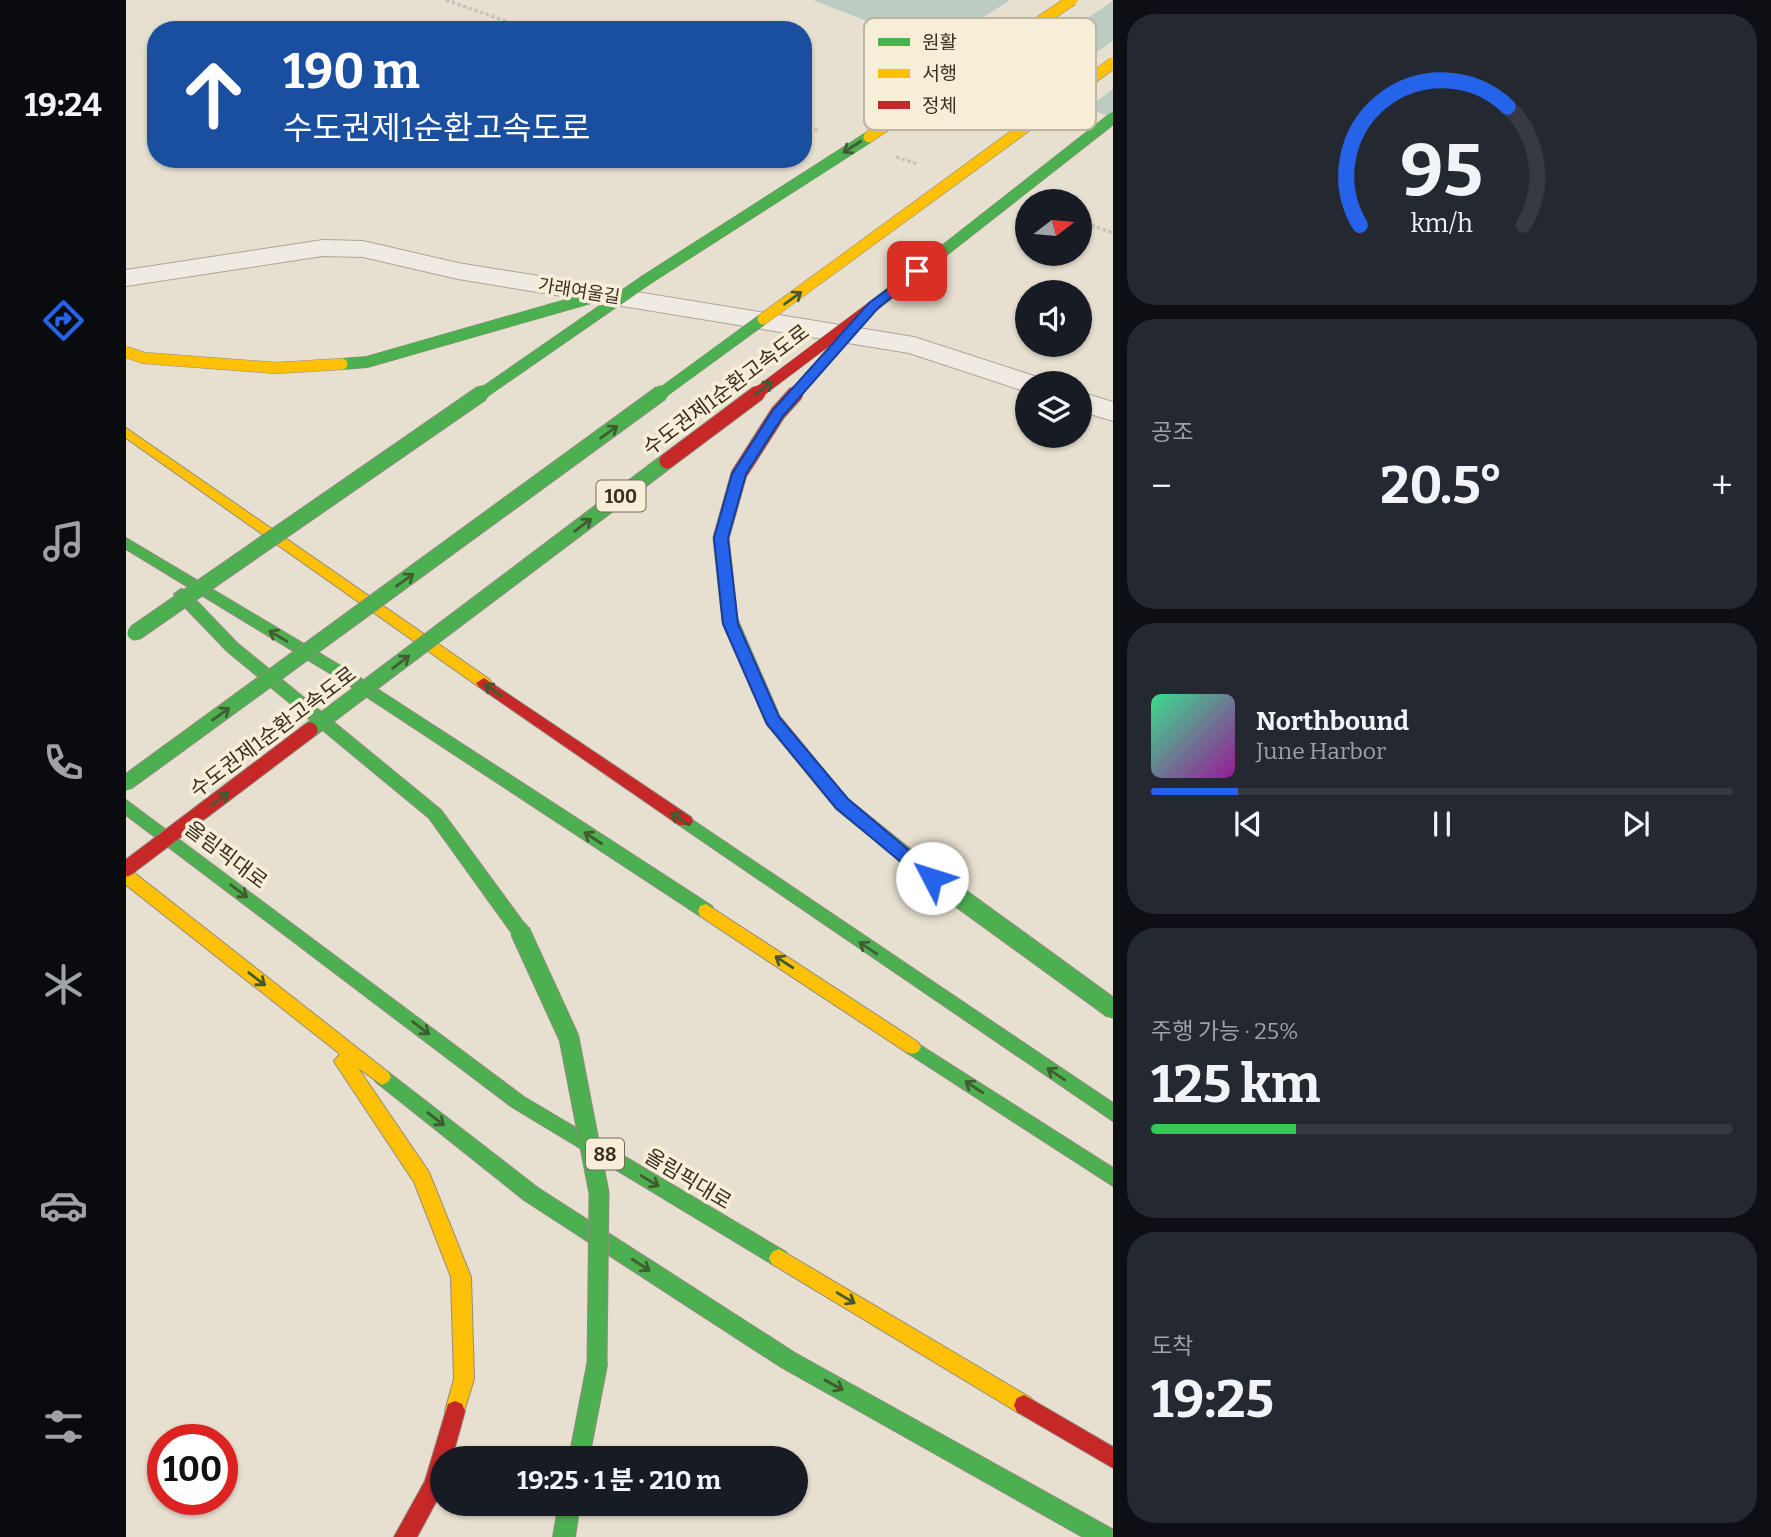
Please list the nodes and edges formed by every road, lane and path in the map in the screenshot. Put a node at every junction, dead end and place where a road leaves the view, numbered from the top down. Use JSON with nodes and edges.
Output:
{"nodes":[{"id":1,"x":446,"y":0,"type":"edge"},
{"id":2,"x":1072,"y":0,"type":"edge"},
{"id":3,"x":1046,"y":18,"type":"edge"},
{"id":4,"x":506,"y":21,"type":"edge"},
{"id":5,"x":1113,"y":63,"type":"edge"},
{"id":6,"x":1096,"y":75,"type":"edge"},
{"id":7,"x":1113,"y":118,"type":"edge"},
{"id":8,"x":880,"y":130,"type":"edge"},
{"id":9,"x":1021,"y":130,"type":"edge"},
{"id":10,"x":1092,"y":225,"type":"edge"},
{"id":11,"x":1113,"y":233,"type":"edge"},
{"id":12,"x":126,"y":278,"type":"edge"},
{"id":13,"x":646,"y":280,"type":"junction"},
{"id":14,"x":873,"y":306,"type":"junction"},
{"id":15,"x":126,"y":352,"type":"edge"},
{"id":16,"x":1015,"y":379,"type":"edge"},
{"id":17,"x":1092,"y":405,"type":"edge"},
{"id":18,"x":1113,"y":412,"type":"edge"},
{"id":19,"x":126,"y":432,"type":"edge"},
{"id":20,"x":126,"y":543,"type":"edge"},
{"id":21,"x":143,"y":555,"type":"junction"},
{"id":22,"x":129,"y":638,"type":"edge"},
{"id":23,"x":126,"y":783,"type":"edge"},
{"id":24,"x":126,"y":806,"type":"edge"},
{"id":25,"x":126,"y":869,"type":"edge"},
{"id":26,"x":126,"y":876,"type":"edge"},
{"id":27,"x":1113,"y":1009,"type":"edge"},
{"id":28,"x":324,"y":1032,"type":"junction"},
{"id":29,"x":1113,"y":1112,"type":"edge"},
{"id":30,"x":1113,"y":1178,"type":"edge"},
{"id":31,"x":581,"y":1446,"type":"edge"},
{"id":32,"x":1113,"y":1458,"type":"edge"},
{"id":33,"x":568,"y":1516,"type":"edge"},
{"id":34,"x":405,"y":1537,"type":"edge"},
{"id":35,"x":564,"y":1537,"type":"edge"},
{"id":36,"x":1104,"y":1537,"type":"edge"}],
"edges":[{"from":1,"to":4,"type":"path"},
{"from":2,"to":3,"type":"highway","one_way":true,"bridge":true},
{"from":6,"to":5,"type":"highway","name":"수도권제1순환고속도로","one_way":true,"bridge":true},
{"from":7,"to":14,"type":"highway","name":"수도권제1순환고속도로","number":"100","bridge":true},
{"from":8,"to":13,"type":"highway","one_way":true,"bridge":true},
{"from":23,"to":9,"type":"highway","name":"수도권제1순환고속도로","one_way":true,"bridge":true},
{"from":10,"to":11,"type":"path"},
{"from":12,"to":16,"type":"street","name":"가래여울길"},
{"from":13,"to":15,"type":"highway","bridge":true},
{"from":13,"to":22,"type":"highway","bridge":true},
{"from":25,"to":14,"type":"highway","name":"수도권제1순환고속도로","number":"100","one_way":true,"bridge":true},
{"from":14,"to":27,"type":"highway","bridge":true},
{"from":17,"to":18,"type":"street"},
{"from":29,"to":19,"type":"highway","one_way":true},
{"from":20,"to":21,"type":"highway"},
{"from":30,"to":21,"type":"highway","one_way":true},
{"from":21,"to":31,"type":"highway","bridge":true},
{"from":24,"to":32,"type":"highway","name":"올림픽대로","number":"88","one_way":true},
{"from":26,"to":28,"type":"highway","one_way":true},
{"from":28,"to":34,"type":"highway"},
{"from":28,"to":36,"type":"highway","one_way":true},
{"from":33,"to":35,"type":"highway"}]}
